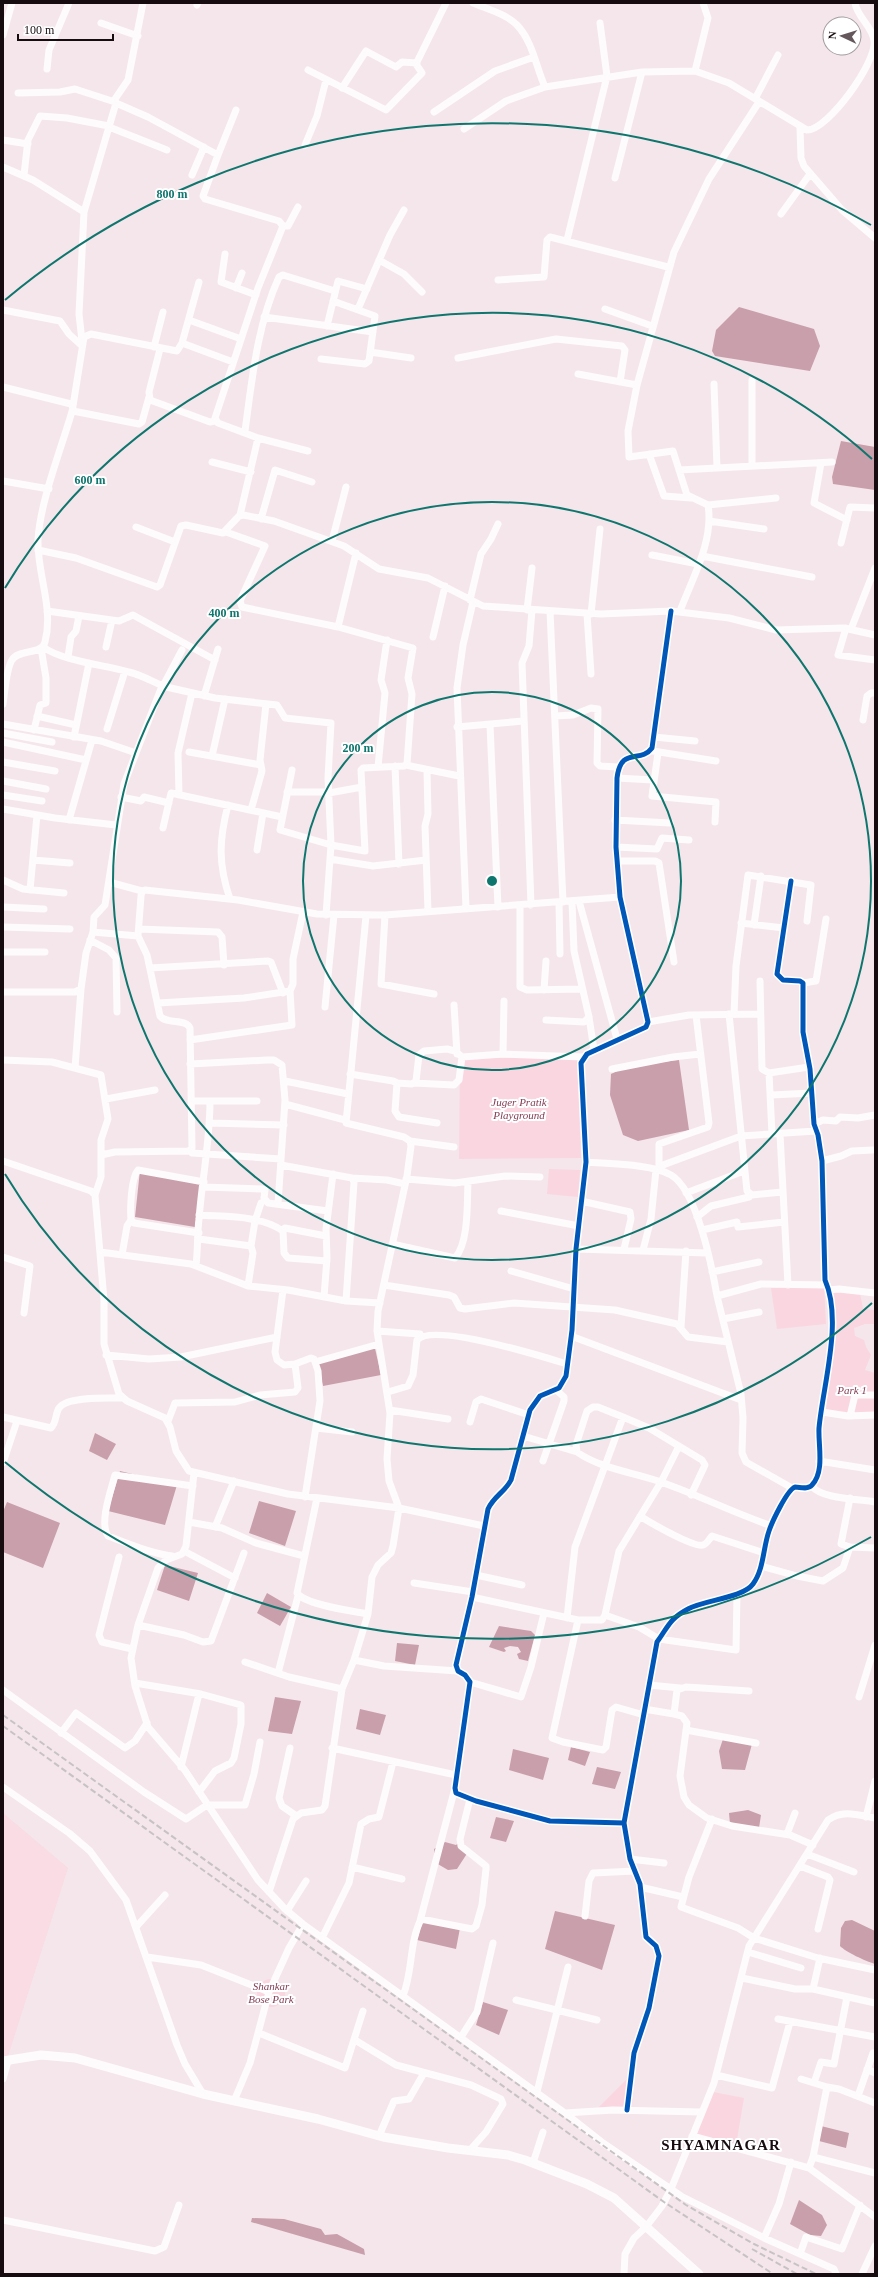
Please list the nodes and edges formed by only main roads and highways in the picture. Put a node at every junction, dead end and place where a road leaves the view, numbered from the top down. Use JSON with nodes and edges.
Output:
{"nodes":[{"id":1,"x":6,"y":2061,"type":"edge"},
{"id":2,"x":695,"y":2273,"type":"edge"}],
"edges":[{"from":1,"to":2,"type":"main road"}]}
